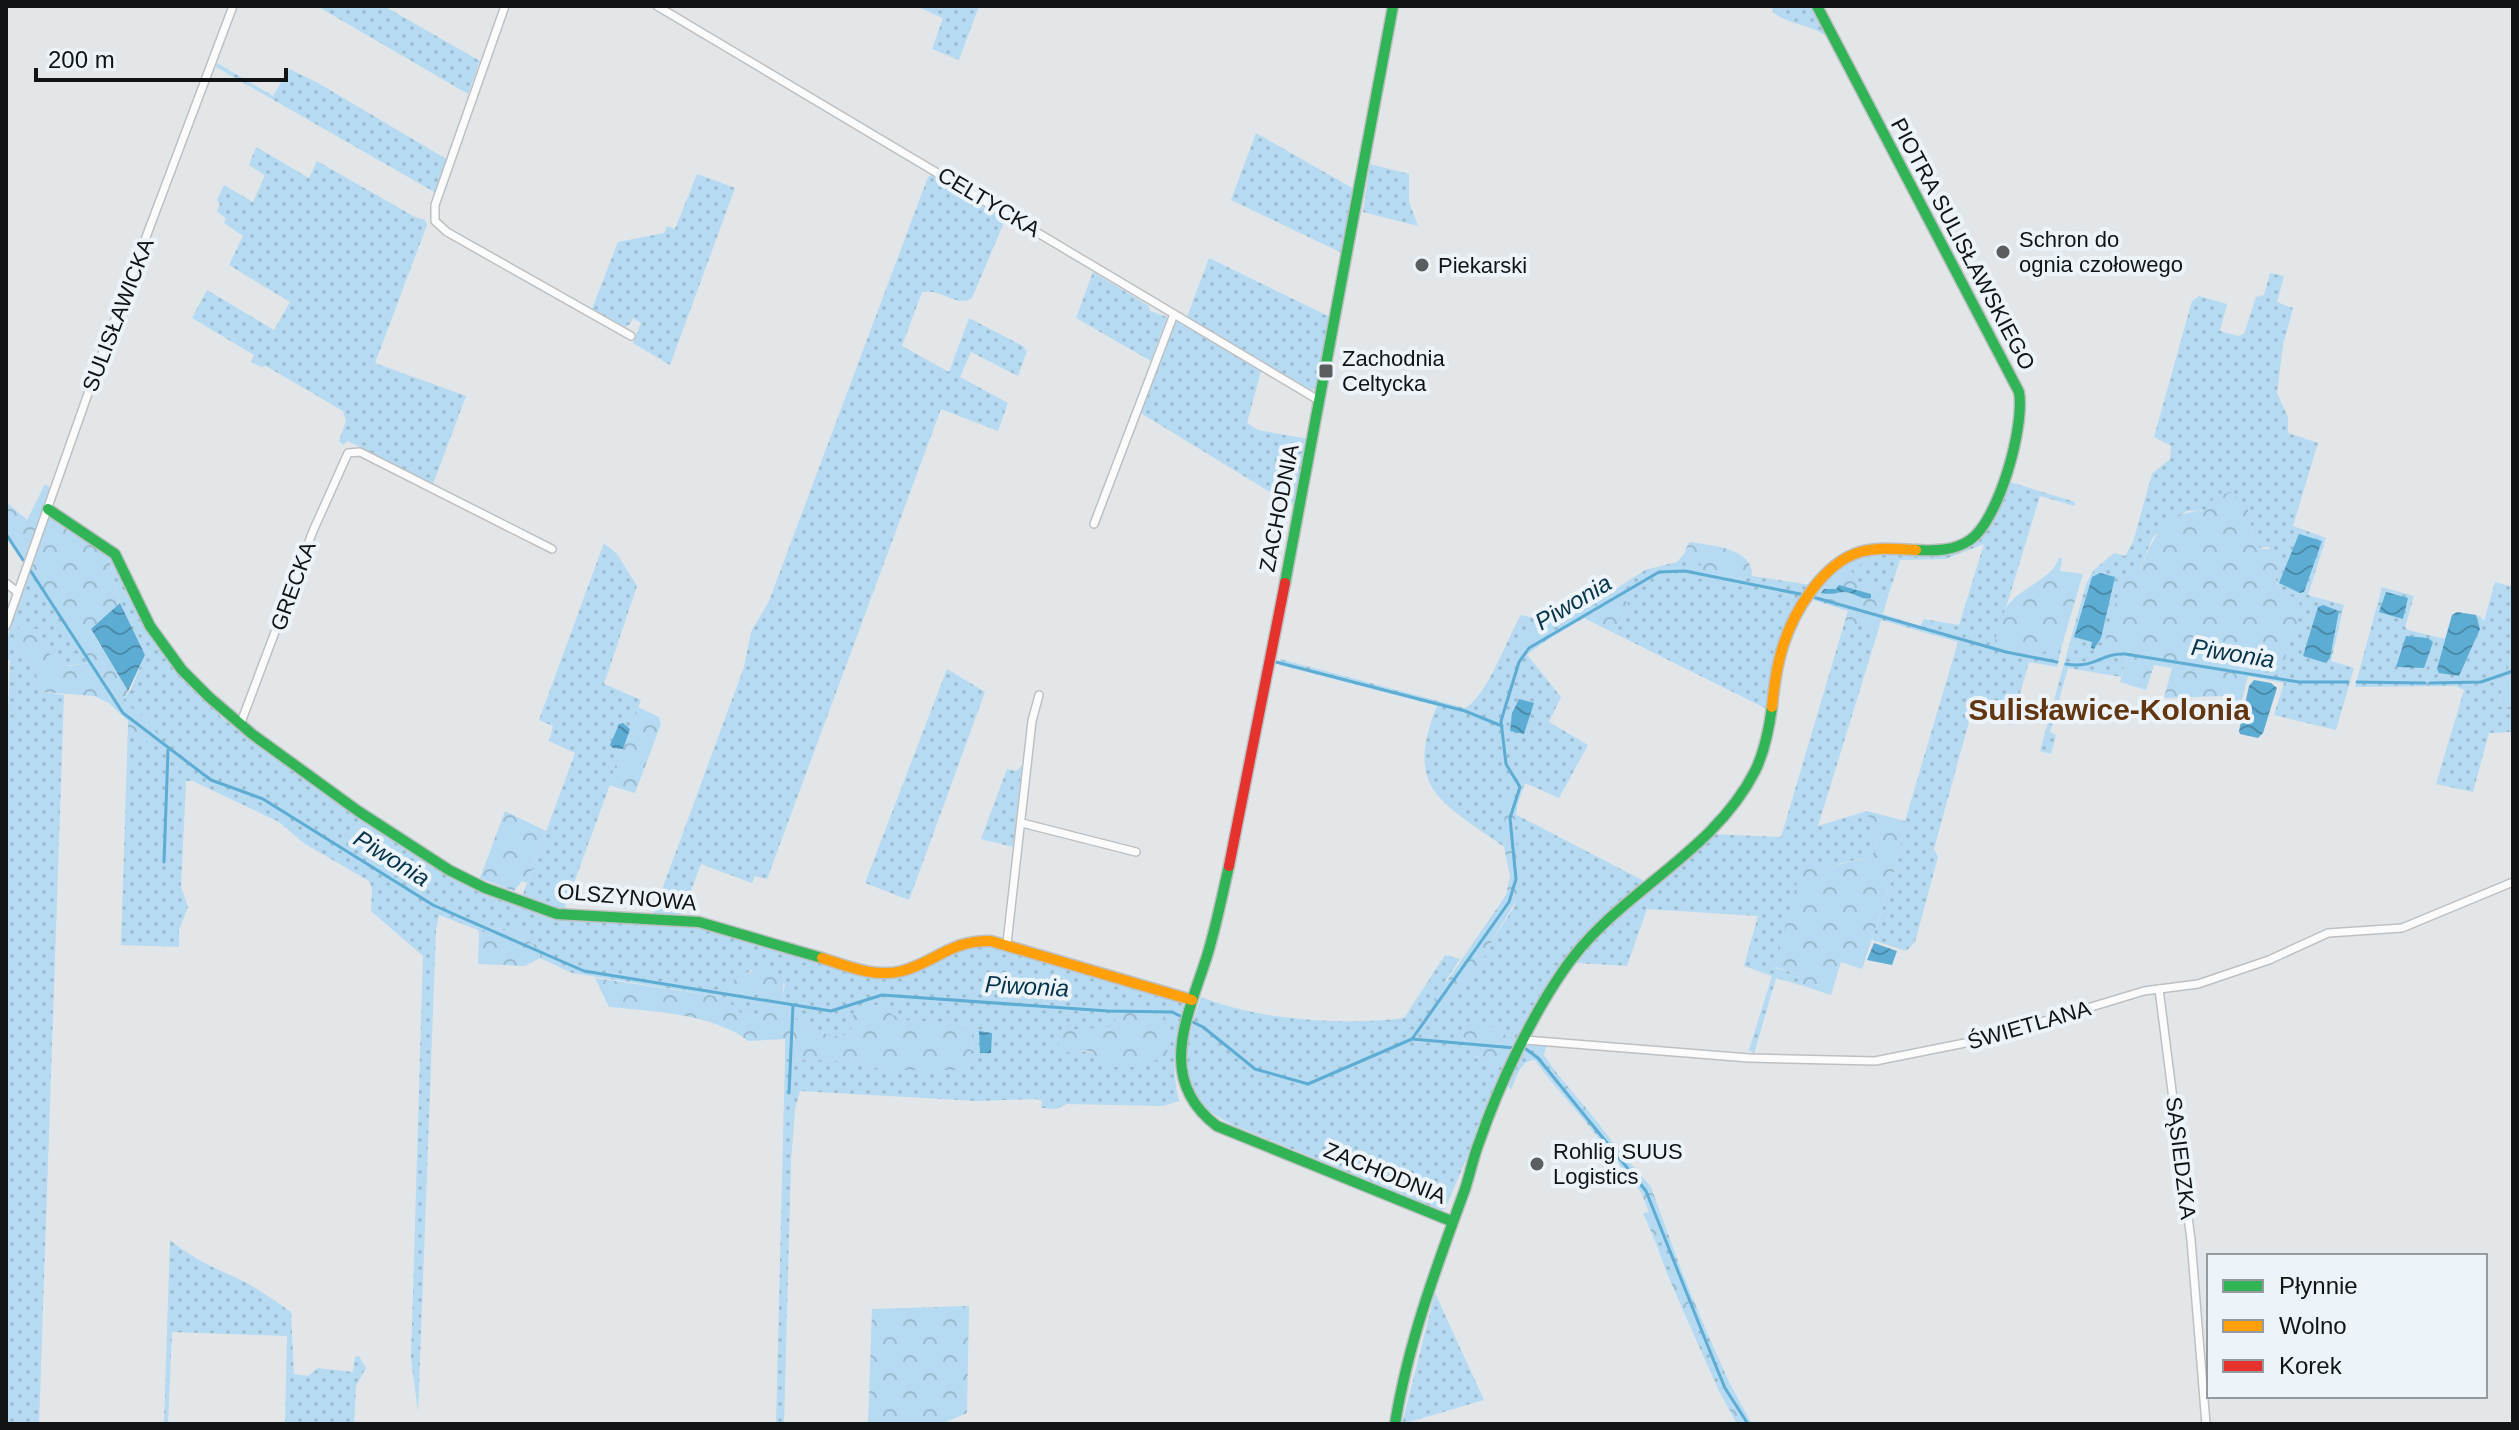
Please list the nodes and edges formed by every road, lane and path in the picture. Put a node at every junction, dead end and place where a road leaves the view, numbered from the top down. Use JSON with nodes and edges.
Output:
{"nodes":[{"id":1,"x":233,"y":6,"type":"edge"},
{"id":2,"x":505,"y":6,"type":"edge"},
{"id":3,"x":657,"y":6,"type":"edge"},
{"id":4,"x":1393,"y":6,"type":"edge"},
{"id":5,"x":1817,"y":6,"type":"edge"},
{"id":6,"x":1174,"y":314,"type":"junction"},
{"id":7,"x":631,"y":336,"type":"dead end"},
{"id":8,"x":1320,"y":401,"type":"junction"},
{"id":9,"x":48,"y":509,"type":"junction"},
{"id":10,"x":1094,"y":524,"type":"dead end"},
{"id":11,"x":552,"y":549,"type":"dead end"},
{"id":12,"x":6,"y":583,"type":"edge"},
{"id":13,"x":16,"y":591,"type":"junction"},
{"id":14,"x":6,"y":626,"type":"edge"},
{"id":15,"x":1039,"y":695,"type":"dead end"},
{"id":16,"x":240,"y":725,"type":"junction"},
{"id":17,"x":1022,"y":823,"type":"junction"},
{"id":18,"x":1136,"y":852,"type":"dead end"},
{"id":19,"x":2513,"y":882,"type":"edge"},
{"id":20,"x":1007,"y":943,"type":"junction"},
{"id":21,"x":2159,"y":989,"type":"junction"},
{"id":22,"x":1192,"y":1000,"type":"junction"},
{"id":23,"x":1525,"y":1040,"type":"junction"},
{"id":24,"x":1451,"y":1221,"type":"junction"},
{"id":25,"x":1395,"y":1424,"type":"edge"},
{"id":26,"x":2206,"y":1424,"type":"edge"}],
"edges":[{"from":1,"to":9,"type":"street","name":"SULISŁAWICKA"},
{"from":2,"to":7,"type":"street"},
{"from":3,"to":6,"type":"street","name":"CELTYCKA"},
{"from":4,"to":8,"type":"street","name":"ZACHODNIA"},
{"from":5,"to":23,"type":"street","name":"PIOTRA SULISŁAWSKIEGO"},
{"from":6,"to":8,"type":"street","name":"CELTYCKA"},
{"from":6,"to":10,"type":"street"},
{"from":8,"to":22,"type":"street","name":"ZACHODNIA"},
{"from":9,"to":13,"type":"street","name":"SULISŁAWICKA"},
{"from":9,"to":16,"type":"street","name":"OLSZYNOWA"},
{"from":11,"to":16,"type":"street","name":"GRECKA"},
{"from":12,"to":13,"type":"street"},
{"from":13,"to":14,"type":"street","name":"SULISŁAWICKA"},
{"from":15,"to":17,"type":"street"},
{"from":16,"to":20,"type":"street","name":"OLSZYNOWA"},
{"from":17,"to":18,"type":"street"},
{"from":17,"to":20,"type":"street"},
{"from":19,"to":21,"type":"street","name":"ŚWIETLANA"},
{"from":20,"to":22,"type":"street","name":"OLSZYNOWA"},
{"from":21,"to":23,"type":"street","name":"ŚWIETLANA"},
{"from":21,"to":26,"type":"street","name":"SĄSIEDZKA"},
{"from":22,"to":24,"type":"street","name":"ZACHODNIA"},
{"from":23,"to":24,"type":"street","name":"PIOTRA SULISŁAWSKIEGO"},
{"from":24,"to":25,"type":"street","name":"ZACHODNIA"}]}
